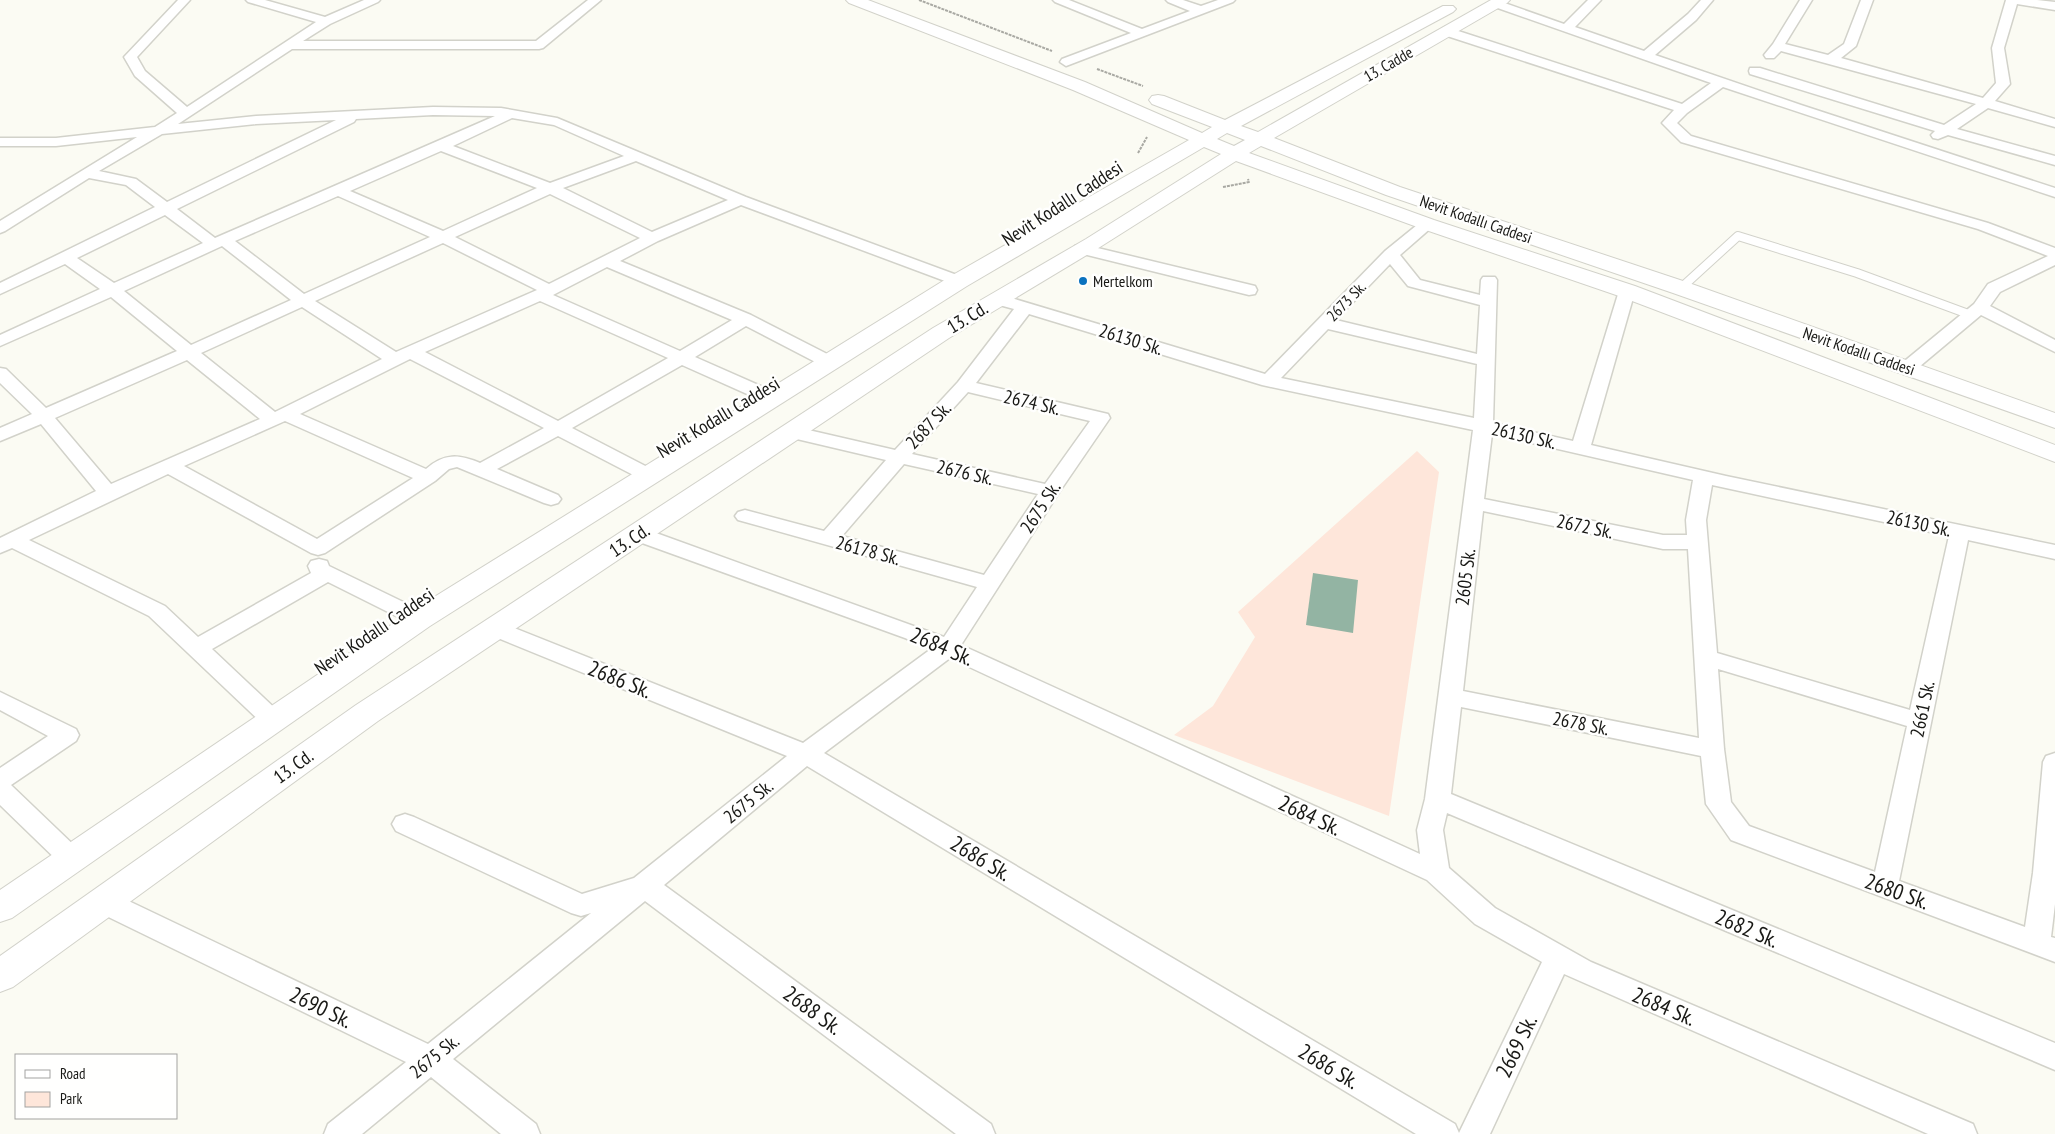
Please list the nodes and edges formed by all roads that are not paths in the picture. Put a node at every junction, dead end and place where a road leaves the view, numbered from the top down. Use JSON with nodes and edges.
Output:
{"nodes":[{"id":1,"x":184,"y":0,"type":"edge"},
{"id":2,"x":252,"y":0,"type":"edge"},
{"id":3,"x":374,"y":0,"type":"edge"},
{"id":4,"x":595,"y":0,"type":"edge"},
{"id":5,"x":854,"y":0,"type":"edge"},
{"id":6,"x":1059,"y":0,"type":"edge"},
{"id":7,"x":1085,"y":0,"type":"edge"},
{"id":8,"x":1172,"y":0,"type":"edge"},
{"id":9,"x":1229,"y":0,"type":"edge"},
{"id":10,"x":1464,"y":0,"type":"edge"},
{"id":11,"x":1595,"y":0,"type":"edge"},
{"id":12,"x":1707,"y":0,"type":"edge"},
{"id":13,"x":1806,"y":0,"type":"edge"},
{"id":14,"x":1867,"y":0,"type":"edge"},
{"id":15,"x":2012,"y":0,"type":"edge"},
{"id":16,"x":1499,"y":2,"type":"edge"},
{"id":17,"x":1071,"y":5,"type":"junction"},
{"id":18,"x":2055,"y":6,"type":"edge"},
{"id":19,"x":1200,"y":10,"type":"junction"},
{"id":20,"x":326,"y":21,"type":"junction"},
{"id":21,"x":1567,"y":28,"type":"junction"},
{"id":22,"x":1445,"y":31,"type":"junction"},
{"id":23,"x":1142,"y":33,"type":"junction"},
{"id":24,"x":289,"y":45,"type":"junction"},
{"id":25,"x":1778,"y":46,"type":"junction"},
{"id":26,"x":1048,"y":55,"type":"dead end"},
{"id":27,"x":1646,"y":56,"type":"junction"},
{"id":28,"x":1830,"y":60,"type":"junction"},
{"id":29,"x":1066,"y":62,"type":"junction"},
{"id":30,"x":1755,"y":71,"type":"junction"},
{"id":31,"x":1092,"y":73,"type":"dead end"},
{"id":32,"x":1309,"y":82,"type":"junction"},
{"id":33,"x":1721,"y":82,"type":"junction"},
{"id":34,"x":1739,"y":88,"type":"junction"},
{"id":35,"x":1142,"y":94,"type":"dead end"},
{"id":36,"x":1279,"y":98,"type":"junction"},
{"id":37,"x":1159,"y":101,"type":"junction"},
{"id":38,"x":1985,"y":104,"type":"junction"},
{"id":39,"x":1685,"y":109,"type":"junction"},
{"id":40,"x":1309,"y":111,"type":"junction"},
{"id":41,"x":186,"y":113,"type":"junction"},
{"id":42,"x":358,"y":114,"type":"junction"},
{"id":43,"x":511,"y":114,"type":"junction"},
{"id":44,"x":1232,"y":123,"type":"junction"},
{"id":45,"x":2055,"y":123,"type":"edge"},
{"id":46,"x":160,"y":130,"type":"junction"},
{"id":47,"x":1947,"y":130,"type":"junction"},
{"id":48,"x":1274,"y":140,"type":"junction"},
{"id":49,"x":1201,"y":141,"type":"junction"},
{"id":50,"x":0,"y":142,"type":"edge"},
{"id":51,"x":441,"y":146,"type":"junction"},
{"id":52,"x":1916,"y":147,"type":"junction"},
{"id":53,"x":636,"y":156,"type":"junction"},
{"id":54,"x":1228,"y":158,"type":"junction"},
{"id":55,"x":2055,"y":161,"type":"edge"},
{"id":56,"x":1324,"y":165,"type":"junction"},
{"id":57,"x":87,"y":173,"type":"junction"},
{"id":58,"x":1296,"y":178,"type":"junction"},
{"id":59,"x":550,"y":188,"type":"junction"},
{"id":60,"x":1388,"y":189,"type":"junction"},
{"id":61,"x":339,"y":191,"type":"junction"},
{"id":62,"x":1175,"y":191,"type":"junction"},
{"id":63,"x":2055,"y":193,"type":"edge"},
{"id":64,"x":741,"y":200,"type":"junction"},
{"id":65,"x":166,"y":208,"type":"junction"},
{"id":66,"x":1138,"y":215,"type":"junction"},
{"id":67,"x":1427,"y":224,"type":"junction"},
{"id":68,"x":0,"y":228,"type":"edge"},
{"id":69,"x":443,"y":237,"type":"junction"},
{"id":70,"x":652,"y":238,"type":"junction"},
{"id":71,"x":219,"y":242,"type":"junction"},
{"id":72,"x":1081,"y":249,"type":"junction"},
{"id":73,"x":2055,"y":253,"type":"edge"},
{"id":74,"x":1391,"y":254,"type":"junction"},
{"id":75,"x":66,"y":258,"type":"junction"},
{"id":76,"x":2055,"y":259,"type":"edge"},
{"id":77,"x":607,"y":261,"type":"junction"},
{"id":78,"x":959,"y":280,"type":"junction"},
{"id":79,"x":1489,"y":280,"type":"dead end"},
{"id":80,"x":1681,"y":288,"type":"junction"},
{"id":81,"x":0,"y":290,"type":"edge"},
{"id":82,"x":112,"y":290,"type":"junction"},
{"id":83,"x":1249,"y":290,"type":"dead end"},
{"id":84,"x":1627,"y":291,"type":"junction"},
{"id":85,"x":545,"y":293,"type":"junction"},
{"id":86,"x":998,"y":299,"type":"junction"},
{"id":87,"x":302,"y":300,"type":"junction"},
{"id":88,"x":1488,"y":302,"type":"junction"},
{"id":89,"x":1025,"y":307,"type":"junction"},
{"id":90,"x":1975,"y":312,"type":"junction"},
{"id":91,"x":745,"y":319,"type":"junction"},
{"id":92,"x":1325,"y":322,"type":"junction"},
{"id":93,"x":0,"y":341,"type":"edge"},
{"id":94,"x":2055,"y":347,"type":"edge"},
{"id":95,"x":188,"y":353,"type":"junction"},
{"id":96,"x":403,"y":356,"type":"junction"},
{"id":97,"x":681,"y":358,"type":"junction"},
{"id":98,"x":1486,"y":361,"type":"junction"},
{"id":99,"x":829,"y":362,"type":"junction"},
{"id":100,"x":1907,"y":368,"type":"junction"},
{"id":101,"x":0,"y":373,"type":"edge"},
{"id":102,"x":1268,"y":381,"type":"junction"},
{"id":103,"x":964,"y":386,"type":"junction"},
{"id":104,"x":772,"y":398,"type":"junction"},
{"id":105,"x":43,"y":415,"type":"junction"},
{"id":106,"x":279,"y":417,"type":"junction"},
{"id":107,"x":1100,"y":418,"type":"joint"},
{"id":108,"x":2055,"y":421,"type":"edge"},
{"id":109,"x":1483,"y":426,"type":"junction"},
{"id":110,"x":559,"y":428,"type":"junction"},
{"id":111,"x":792,"y":432,"type":"junction"},
{"id":112,"x":0,"y":434,"type":"edge"},
{"id":113,"x":1580,"y":448,"type":"junction"},
{"id":114,"x":2055,"y":454,"type":"edge"},
{"id":115,"x":899,"y":457,"type":"junction"},
{"id":116,"x":169,"y":466,"type":"junction"},
{"id":117,"x":481,"y":470,"type":"junction"},
{"id":118,"x":648,"y":475,"type":"junction"},
{"id":119,"x":428,"y":477,"type":"junction"},
{"id":120,"x":1703,"y":477,"type":"junction"},
{"id":121,"x":1050,"y":491,"type":"junction"},
{"id":122,"x":108,"y":493,"type":"junction"},
{"id":123,"x":551,"y":499,"type":"dead end"},
{"id":124,"x":1474,"y":502,"type":"junction"},
{"id":125,"x":745,"y":516,"type":"dead end"},
{"id":126,"x":1960,"y":531,"type":"junction"},
{"id":127,"x":638,"y":534,"type":"junction"},
{"id":128,"x":828,"y":539,"type":"junction"},
{"id":129,"x":1697,"y":542,"type":"junction"},
{"id":130,"x":6,"y":543,"type":"edge"},
{"id":131,"x":318,"y":548,"type":"junction"},
{"id":132,"x":2055,"y":552,"type":"edge"},
{"id":133,"x":327,"y":573,"type":"junction"},
{"id":134,"x":991,"y":584,"type":"junction"},
{"id":135,"x":420,"y":619,"type":"junction"},
{"id":136,"x":496,"y":628,"type":"junction"},
{"id":137,"x":196,"y":648,"type":"junction"},
{"id":138,"x":948,"y":648,"type":"junction"},
{"id":139,"x":1705,"y":657,"type":"junction"},
{"id":140,"x":1450,"y":697,"type":"junction"},
{"id":141,"x":0,"y":700,"type":"edge"},
{"id":142,"x":273,"y":720,"type":"junction"},
{"id":143,"x":1919,"y":722,"type":"junction"},
{"id":144,"x":1712,"y":749,"type":"junction"},
{"id":145,"x":806,"y":754,"type":"junction"},
{"id":146,"x":2055,"y":762,"type":"edge"},
{"id":147,"x":0,"y":780,"type":"edge"},
{"id":148,"x":0,"y":790,"type":"edge"},
{"id":149,"x":1438,"y":799,"type":"junction"},
{"id":150,"x":405,"y":824,"type":"dead end"},
{"id":151,"x":72,"y":858,"type":"junction"},
{"id":152,"x":1436,"y":873,"type":"junction"},
{"id":153,"x":645,"y":886,"type":"junction"},
{"id":154,"x":1885,"y":886,"type":"junction"},
{"id":155,"x":104,"y":902,"type":"junction"},
{"id":156,"x":0,"y":908,"type":"edge"},
{"id":157,"x":2046,"y":946,"type":"edge"},
{"id":158,"x":1558,"y":957,"type":"junction"},
{"id":159,"x":0,"y":976,"type":"edge"},
{"id":160,"x":2055,"y":1057,"type":"edge"},
{"id":161,"x":430,"y":1059,"type":"junction"},
{"id":162,"x":339,"y":1134,"type":"edge"},
{"id":163,"x":525,"y":1134,"type":"edge"},
{"id":164,"x":980,"y":1134,"type":"edge"},
{"id":165,"x":1444,"y":1134,"type":"edge"},
{"id":166,"x":1474,"y":1134,"type":"edge"},
{"id":167,"x":1962,"y":1134,"type":"edge"}],
"edges":[{"from":1,"to":41,"type":"street"},
{"from":2,"to":20,"type":"street"},
{"from":3,"to":20,"type":"street"},
{"from":4,"to":24,"type":"street"},
{"from":5,"to":49,"type":"main road"},
{"from":6,"to":17,"type":"street"},
{"from":7,"to":17,"type":"street"},
{"from":8,"to":19,"type":"street"},
{"from":9,"to":19,"type":"street"},
{"from":10,"to":32,"type":"main road","name":"13. Cadde"},
{"from":11,"to":21,"type":"street"},
{"from":12,"to":27,"type":"street"},
{"from":13,"to":25,"type":"street"},
{"from":14,"to":28,"type":"street"},
{"from":15,"to":18,"type":"street"},
{"from":15,"to":38,"type":"street"},
{"from":16,"to":21,"type":"street"},
{"from":16,"to":22,"type":"main road","name":"13. Cadde"},
{"from":17,"to":23,"type":"street"},
{"from":19,"to":23,"type":"street"},
{"from":20,"to":24,"type":"street"},
{"from":21,"to":27,"type":"street"},
{"from":22,"to":39,"type":"street"},
{"from":22,"to":40,"type":"main road","name":"13. Cadde"},
{"from":23,"to":29,"type":"street"},
{"from":24,"to":41,"type":"street"},
{"from":25,"to":28,"type":"street"},
{"from":25,"to":30,"type":"street"},
{"from":26,"to":29,"type":"main road"},
{"from":27,"to":33,"type":"street"},
{"from":28,"to":38,"type":"street"},
{"from":29,"to":31,"type":"main road"},
{"from":30,"to":34,"type":"street"},
{"from":30,"to":47,"type":"street"},
{"from":32,"to":36,"type":"main road","name":"13. Cadde"},
{"from":32,"to":44,"type":"main road"},
{"from":33,"to":34,"type":"street"},
{"from":33,"to":39,"type":"street"},
{"from":34,"to":52,"type":"street"},
{"from":35,"to":37,"type":"main road","name":"Nevit Kodallı Caddesi"},
{"from":36,"to":37,"type":"main road"},
{"from":36,"to":44,"type":"main road","name":"13. Cadde"},
{"from":37,"to":44,"type":"main road","name":"Nevit Kodallı Caddesi"},
{"from":38,"to":45,"type":"street"},
{"from":38,"to":47,"type":"street"},
{"from":39,"to":73,"type":"street"},
{"from":40,"to":48,"type":"main road","name":"13. Cadde"},
{"from":40,"to":56,"type":"main road"},
{"from":41,"to":46,"type":"street"},
{"from":42,"to":43,"type":"street"},
{"from":42,"to":46,"type":"street"},
{"from":42,"to":65,"type":"street"},
{"from":43,"to":51,"type":"street"},
{"from":43,"to":53,"type":"street"},
{"from":44,"to":48,"type":"main road","name":"Nevit Kodallı Caddesi"},
{"from":44,"to":49,"type":"main road","name":"13. Cd."},
{"from":46,"to":50,"type":"street"},
{"from":46,"to":57,"type":"street"},
{"from":47,"to":52,"type":"street"},
{"from":47,"to":55,"type":"street"},
{"from":48,"to":54,"type":"main road","name":"13. Cd."},
{"from":48,"to":56,"type":"main road","name":"Nevit Kodallı Caddesi"},
{"from":48,"to":60,"type":"main road"},
{"from":49,"to":54,"type":"main road"},
{"from":49,"to":78,"type":"main road","name":"13. Cd."},
{"from":51,"to":59,"type":"street"},
{"from":51,"to":61,"type":"street"},
{"from":52,"to":63,"type":"street"},
{"from":53,"to":59,"type":"street"},
{"from":53,"to":64,"type":"street"},
{"from":54,"to":58,"type":"main road"},
{"from":54,"to":62,"type":"main road","name":"13. Cd."},
{"from":54,"to":66,"type":"main road"},
{"from":56,"to":60,"type":"main road","name":"Nevit Kodallı Caddesi"},
{"from":57,"to":65,"type":"street"},
{"from":57,"to":68,"type":"street"},
{"from":58,"to":62,"type":"main road"},
{"from":58,"to":67,"type":"main road"},
{"from":59,"to":69,"type":"street"},
{"from":59,"to":70,"type":"street"},
{"from":60,"to":80,"type":"main road","name":"Nevit Kodallı Caddesi"},
{"from":61,"to":69,"type":"street"},
{"from":61,"to":71,"type":"street"},
{"from":62,"to":66,"type":"main road","name":"13. Cd."},
{"from":64,"to":70,"type":"street"},
{"from":64,"to":78,"type":"street"},
{"from":65,"to":71,"type":"street"},
{"from":65,"to":75,"type":"street"},
{"from":66,"to":72,"type":"main road","name":"13. Cd."},
{"from":67,"to":74,"type":"street","name":"2673 Sk."},
{"from":67,"to":84,"type":"main road"},
{"from":69,"to":85,"type":"street"},
{"from":69,"to":87,"type":"street"},
{"from":70,"to":77,"type":"street"},
{"from":71,"to":82,"type":"street"},
{"from":71,"to":87,"type":"street"},
{"from":72,"to":83,"type":"street"},
{"from":72,"to":86,"type":"main road","name":"13. Cd."},
{"from":74,"to":88,"type":"street"},
{"from":74,"to":92,"type":"street","name":"2673 Sk."},
{"from":75,"to":81,"type":"street"},
{"from":75,"to":82,"type":"street"},
{"from":76,"to":90,"type":"street"},
{"from":77,"to":85,"type":"street"},
{"from":77,"to":91,"type":"street"},
{"from":78,"to":99,"type":"main road","name":"13. Cd."},
{"from":79,"to":88,"type":"street","name":"2605 Sk."},
{"from":80,"to":90,"type":"lane"},
{"from":80,"to":100,"type":"main road","name":"Nevit Kodallı Caddesi"},
{"from":82,"to":93,"type":"street"},
{"from":82,"to":95,"type":"street"},
{"from":84,"to":113,"type":"street"},
{"from":84,"to":114,"type":"main road"},
{"from":85,"to":96,"type":"street"},
{"from":85,"to":97,"type":"street"},
{"from":86,"to":89,"type":"street","name":"26130 Sk."},
{"from":86,"to":111,"type":"main road","name":"13. Cd."},
{"from":87,"to":95,"type":"street"},
{"from":87,"to":96,"type":"street"},
{"from":88,"to":98,"type":"street","name":"2605 Sk."},
{"from":89,"to":102,"type":"street","name":"26130 Sk."},
{"from":89,"to":103,"type":"street","name":"2687 Sk."},
{"from":90,"to":94,"type":"street"},
{"from":90,"to":100,"type":"street"},
{"from":91,"to":97,"type":"street"},
{"from":91,"to":99,"type":"street"},
{"from":92,"to":98,"type":"street"},
{"from":92,"to":102,"type":"street","name":"2673 Sk."},
{"from":95,"to":105,"type":"street"},
{"from":95,"to":106,"type":"street"},
{"from":96,"to":106,"type":"street"},
{"from":96,"to":110,"type":"street"},
{"from":97,"to":104,"type":"street"},
{"from":97,"to":110,"type":"street"},
{"from":98,"to":109,"type":"street","name":"2605 Sk."},
{"from":99,"to":104,"type":"main road","name":"13. Cd."},
{"from":100,"to":108,"type":"main road","name":"Nevit Kodallı Caddesi"},
{"from":101,"to":105,"type":"street"},
{"from":102,"to":109,"type":"street","name":"26130 Sk."},
{"from":103,"to":107,"type":"street","name":"2674 Sk."},
{"from":103,"to":115,"type":"street","name":"2687 Sk."},
{"from":104,"to":118,"type":"main road","name":"13. Cd."},
{"from":105,"to":112,"type":"street"},
{"from":105,"to":122,"type":"street"},
{"from":106,"to":116,"type":"street"},
{"from":106,"to":119,"type":"street"},
{"from":107,"to":121,"type":"street","name":"2675 Sk."},
{"from":109,"to":113,"type":"street","name":"26130 Sk."},
{"from":109,"to":124,"type":"street","name":"2605 Sk."},
{"from":110,"to":117,"type":"street"},
{"from":110,"to":118,"type":"street"},
{"from":111,"to":115,"type":"street","name":"2676 Sk."},
{"from":111,"to":127,"type":"main road","name":"13. Cd."},
{"from":113,"to":120,"type":"street","name":"26130 Sk."},
{"from":115,"to":121,"type":"street","name":"2676 Sk."},
{"from":115,"to":128,"type":"street","name":"2687 Sk."},
{"from":116,"to":122,"type":"street"},
{"from":116,"to":131,"type":"street"},
{"from":117,"to":119,"type":"street"},
{"from":117,"to":123,"type":"street"},
{"from":118,"to":135,"type":"main road","name":"13. Cd."},
{"from":119,"to":131,"type":"street"},
{"from":120,"to":126,"type":"street","name":"26130 Sk."},
{"from":120,"to":129,"type":"street"},
{"from":121,"to":134,"type":"street","name":"2675 Sk."},
{"from":122,"to":130,"type":"street"},
{"from":124,"to":129,"type":"street","name":"2672 Sk."},
{"from":124,"to":140,"type":"street","name":"2605 Sk."},
{"from":125,"to":128,"type":"street","name":"26178 Sk."},
{"from":126,"to":132,"type":"street","name":"26130 Sk."},
{"from":126,"to":143,"type":"street","name":"2661 Sk."},
{"from":127,"to":136,"type":"main road","name":"13. Cd."},
{"from":127,"to":138,"type":"street","name":"2684 Sk."},
{"from":128,"to":134,"type":"street","name":"26178 Sk."},
{"from":129,"to":139,"type":"street"},
{"from":130,"to":137,"type":"street"},
{"from":131,"to":133,"type":"street"},
{"from":133,"to":135,"type":"street"},
{"from":133,"to":137,"type":"street"},
{"from":134,"to":138,"type":"street","name":"2675 Sk."},
{"from":135,"to":142,"type":"main road","name":"13. Cd."},
{"from":136,"to":145,"type":"street","name":"2686 Sk."},
{"from":136,"to":155,"type":"main road","name":"13. Cd."},
{"from":137,"to":142,"type":"street"},
{"from":138,"to":145,"type":"street","name":"2675 Sk."},
{"from":138,"to":152,"type":"street","name":"2684 Sk."},
{"from":139,"to":143,"type":"street"},
{"from":139,"to":144,"type":"street"},
{"from":140,"to":144,"type":"street","name":"2678 Sk."},
{"from":140,"to":149,"type":"street","name":"2605 Sk."},
{"from":141,"to":147,"type":"street"},
{"from":142,"to":151,"type":"main road","name":"13. Cd."},
{"from":143,"to":154,"type":"street","name":"2661 Sk."},
{"from":144,"to":154,"type":"street","name":"2680 Sk."},
{"from":145,"to":153,"type":"street","name":"2675 Sk."},
{"from":145,"to":165,"type":"street","name":"2686 Sk."},
{"from":146,"to":157,"type":"street"},
{"from":148,"to":151,"type":"street"},
{"from":149,"to":152,"type":"street","name":"2605 Sk."},
{"from":149,"to":160,"type":"street","name":"2682 Sk."},
{"from":150,"to":153,"type":"street"},
{"from":151,"to":156,"type":"main road","name":"13. Cd."},
{"from":152,"to":158,"type":"street","name":"2684 Sk."},
{"from":153,"to":161,"type":"street","name":"2675 Sk."},
{"from":153,"to":164,"type":"street","name":"2688 Sk."},
{"from":154,"to":157,"type":"street","name":"2680 Sk."},
{"from":155,"to":159,"type":"main road","name":"13. Cd."},
{"from":155,"to":161,"type":"street","name":"2690 Sk."},
{"from":158,"to":166,"type":"street","name":"2669 Sk."},
{"from":158,"to":167,"type":"street","name":"2684 Sk."},
{"from":161,"to":162,"type":"street","name":"2675 Sk."},
{"from":161,"to":163,"type":"street","name":"2690 Sk."}]}
